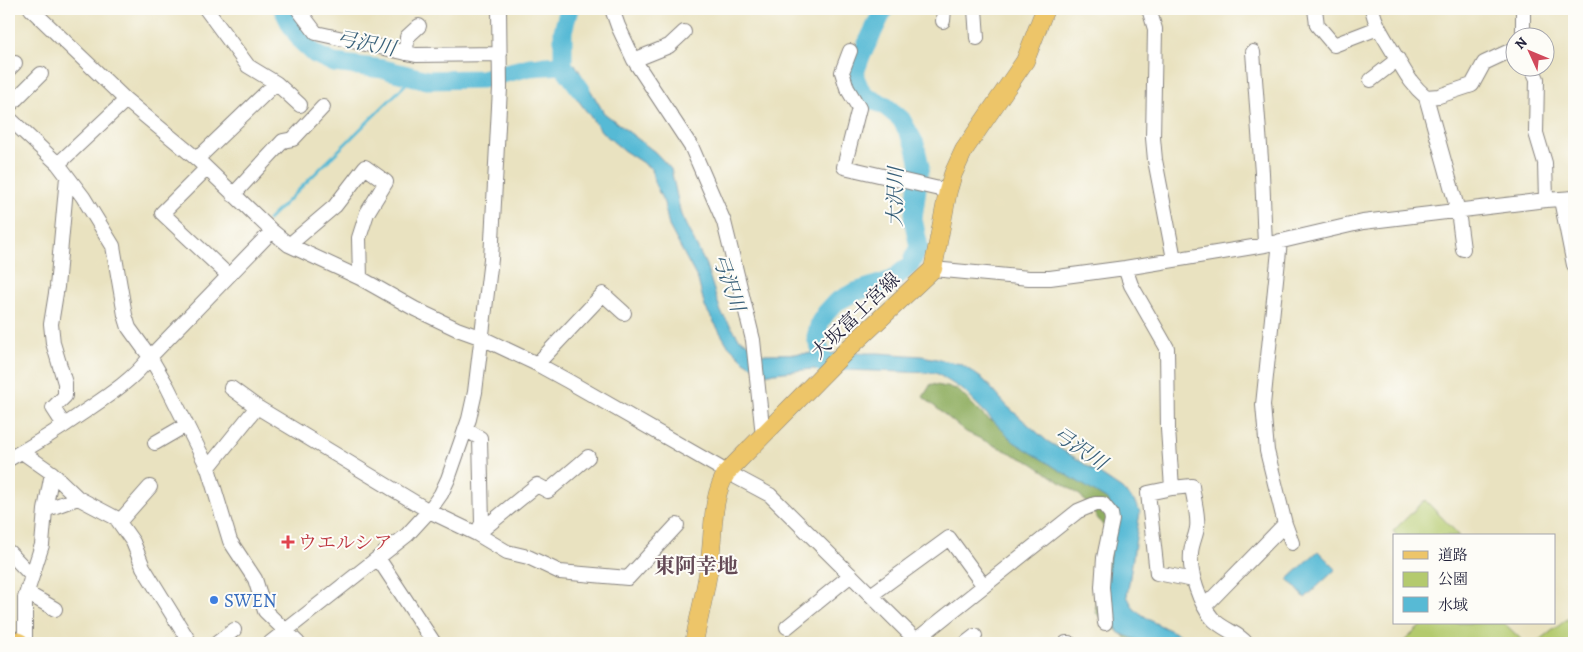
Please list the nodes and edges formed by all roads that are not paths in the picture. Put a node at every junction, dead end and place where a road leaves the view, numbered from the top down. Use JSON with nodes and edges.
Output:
{"nodes":[{"id":1,"x":31,"y":9,"type":"edge"},
{"id":2,"x":206,"y":9,"type":"edge"},
{"id":3,"x":298,"y":9,"type":"edge"},
{"id":4,"x":499,"y":9,"type":"edge"},
{"id":5,"x":974,"y":9,"type":"edge"},
{"id":6,"x":1045,"y":9,"type":"edge"},
{"id":7,"x":1149,"y":9,"type":"edge"},
{"id":8,"x":1315,"y":9,"type":"edge"},
{"id":9,"x":1372,"y":9,"type":"edge"},
{"id":10,"x":1523,"y":9,"type":"edge"},
{"id":11,"x":615,"y":10,"type":"edge"},
{"id":12,"x":419,"y":26,"type":"dead end"},
{"id":13,"x":1378,"y":28,"type":"junction"},
{"id":14,"x":1523,"y":28,"type":"edge"},
{"id":15,"x":684,"y":32,"type":"dead end"},
{"id":16,"x":977,"y":38,"type":"dead end"},
{"id":17,"x":850,"y":51,"type":"dead end"},
{"id":18,"x":1253,"y":52,"type":"dead end"},
{"id":19,"x":406,"y":53,"type":"junction"},
{"id":20,"x":1506,"y":53,"type":"edge"},
{"id":21,"x":500,"y":57,"type":"junction"},
{"id":22,"x":1398,"y":59,"type":"junction"},
{"id":23,"x":634,"y":60,"type":"junction"},
{"id":24,"x":41,"y":74,"type":"dead end"},
{"id":25,"x":1537,"y":78,"type":"edge"},
{"id":26,"x":1371,"y":80,"type":"dead end"},
{"id":27,"x":276,"y":83,"type":"junction"},
{"id":28,"x":1426,"y":97,"type":"junction"},
{"id":29,"x":126,"y":100,"type":"junction"},
{"id":30,"x":300,"y":105,"type":"dead end"},
{"id":31,"x":9,"y":106,"type":"edge"},
{"id":32,"x":323,"y":107,"type":"dead end"},
{"id":33,"x":9,"y":118,"type":"edge"},
{"id":34,"x":58,"y":164,"type":"junction"},
{"id":35,"x":202,"y":164,"type":"junction"},
{"id":36,"x":67,"y":177,"type":"junction"},
{"id":37,"x":948,"y":191,"type":"junction"},
{"id":38,"x":233,"y":195,"type":"junction"},
{"id":39,"x":1568,"y":199,"type":"edge"},
{"id":40,"x":1546,"y":200,"type":"junction"},
{"id":41,"x":1458,"y":211,"type":"junction"},
{"id":42,"x":272,"y":231,"type":"junction"},
{"id":43,"x":1280,"y":242,"type":"junction"},
{"id":44,"x":289,"y":245,"type":"junction"},
{"id":45,"x":1265,"y":245,"type":"junction"},
{"id":46,"x":1463,"y":249,"type":"dead end"},
{"id":47,"x":1174,"y":259,"type":"junction"},
{"id":48,"x":1574,"y":265,"type":"edge"},
{"id":49,"x":1125,"y":268,"type":"junction"},
{"id":50,"x":933,"y":270,"type":"junction"},
{"id":51,"x":228,"y":275,"type":"junction"},
{"id":52,"x":360,"y":278,"type":"junction"},
{"id":53,"x":624,"y":313,"type":"dead end"},
{"id":54,"x":482,"y":338,"type":"junction"},
{"id":55,"x":150,"y":357,"type":"junction"},
{"id":56,"x":537,"y":364,"type":"junction"},
{"id":57,"x":232,"y":388,"type":"dead end"},
{"id":58,"x":257,"y":408,"type":"junction"},
{"id":59,"x":186,"y":424,"type":"junction"},
{"id":60,"x":64,"y":425,"type":"junction"},
{"id":61,"x":466,"y":429,"type":"junction"},
{"id":62,"x":763,"y":436,"type":"junction"},
{"id":63,"x":155,"y":443,"type":"dead end"},
{"id":64,"x":22,"y":452,"type":"junction"},
{"id":65,"x":588,"y":457,"type":"dead end"},
{"id":66,"x":9,"y":459,"type":"edge"},
{"id":67,"x":208,"y":468,"type":"junction"},
{"id":68,"x":727,"y":472,"type":"junction"},
{"id":69,"x":52,"y":473,"type":"junction"},
{"id":70,"x":150,"y":487,"type":"dead end"},
{"id":71,"x":1172,"y":488,"type":"junction"},
{"id":72,"x":78,"y":498,"type":"junction"},
{"id":73,"x":45,"y":510,"type":"junction"},
{"id":74,"x":429,"y":511,"type":"junction"},
{"id":75,"x":119,"y":522,"type":"junction"},
{"id":76,"x":1285,"y":524,"type":"junction"},
{"id":77,"x":677,"y":526,"type":"dead end"},
{"id":78,"x":477,"y":534,"type":"junction"},
{"id":79,"x":1292,"y":543,"type":"dead end"},
{"id":80,"x":9,"y":552,"type":"edge"},
{"id":81,"x":378,"y":558,"type":"junction"},
{"id":82,"x":851,"y":574,"type":"junction"},
{"id":83,"x":32,"y":576,"type":"junction"},
{"id":84,"x":1194,"y":580,"type":"junction"},
{"id":85,"x":984,"y":586,"type":"junction"},
{"id":86,"x":27,"y":593,"type":"junction"},
{"id":87,"x":871,"y":595,"type":"junction"},
{"id":88,"x":1205,"y":606,"type":"junction"},
{"id":89,"x":55,"y":609,"type":"dead end"},
{"id":90,"x":1106,"y":623,"type":"dead end"},
{"id":91,"x":787,"y":627,"type":"dead end"},
{"id":92,"x":234,"y":630,"type":"dead end"},
{"id":93,"x":286,"y":630,"type":"junction"},
{"id":94,"x":9,"y":640,"type":"edge"},
{"id":95,"x":918,"y":642,"type":"edge"},
{"id":96,"x":19,"y":643,"type":"edge"},
{"id":97,"x":25,"y":643,"type":"edge"},
{"id":98,"x":190,"y":643,"type":"edge"},
{"id":99,"x":217,"y":643,"type":"edge"},
{"id":100,"x":270,"y":643,"type":"edge"},
{"id":101,"x":298,"y":643,"type":"edge"},
{"id":102,"x":434,"y":643,"type":"edge"},
{"id":103,"x":694,"y":643,"type":"edge"},
{"id":104,"x":1246,"y":643,"type":"edge"}],
"edges":[{"from":1,"to":29,"type":"street"},
{"from":2,"to":27,"type":"street"},
{"from":3,"to":19,"type":"street"},
{"from":4,"to":21,"type":"street"},
{"from":5,"to":16,"type":"street"},
{"from":6,"to":37,"type":"main road"},
{"from":7,"to":47,"type":"street"},
{"from":8,"to":13,"type":"street"},
{"from":9,"to":13,"type":"street"},
{"from":10,"to":14,"type":"street"},
{"from":11,"to":23,"type":"street"},
{"from":12,"to":19,"type":"street"},
{"from":13,"to":22,"type":"street"},
{"from":15,"to":23,"type":"street"},
{"from":17,"to":37,"type":"street"},
{"from":18,"to":45,"type":"street"},
{"from":19,"to":21,"type":"street"},
{"from":20,"to":28,"type":"street"},
{"from":21,"to":54,"type":"street"},
{"from":22,"to":26,"type":"street"},
{"from":22,"to":28,"type":"street"},
{"from":23,"to":62,"type":"street"},
{"from":24,"to":31,"type":"street"},
{"from":25,"to":40,"type":"street"},
{"from":27,"to":30,"type":"street"},
{"from":27,"to":35,"type":"street"},
{"from":28,"to":41,"type":"street"},
{"from":29,"to":34,"type":"street"},
{"from":29,"to":35,"type":"street"},
{"from":32,"to":38,"type":"street"},
{"from":33,"to":34,"type":"street"},
{"from":34,"to":36,"type":"street"},
{"from":35,"to":38,"type":"street"},
{"from":35,"to":51,"type":"street"},
{"from":36,"to":55,"type":"street"},
{"from":36,"to":60,"type":"street"},
{"from":37,"to":50,"type":"main road"},
{"from":38,"to":42,"type":"street"},
{"from":39,"to":40,"type":"street"},
{"from":39,"to":48,"type":"street"},
{"from":40,"to":41,"type":"street"},
{"from":41,"to":43,"type":"street"},
{"from":41,"to":46,"type":"street"},
{"from":42,"to":44,"type":"street"},
{"from":42,"to":51,"type":"street"},
{"from":43,"to":45,"type":"street"},
{"from":43,"to":76,"type":"street"},
{"from":44,"to":52,"type":"street"},
{"from":44,"to":52,"type":"street"},
{"from":45,"to":47,"type":"street"},
{"from":47,"to":49,"type":"street"},
{"from":49,"to":50,"type":"street"},
{"from":49,"to":71,"type":"street"},
{"from":50,"to":62,"type":"main road","name":"大坂富士宮線"},
{"from":51,"to":55,"type":"street"},
{"from":52,"to":54,"type":"street"},
{"from":53,"to":56,"type":"street"},
{"from":54,"to":56,"type":"street"},
{"from":54,"to":61,"type":"street"},
{"from":55,"to":59,"type":"street"},
{"from":55,"to":60,"type":"street"},
{"from":56,"to":68,"type":"street"},
{"from":57,"to":58,"type":"street"},
{"from":58,"to":67,"type":"street"},
{"from":58,"to":74,"type":"street"},
{"from":59,"to":63,"type":"street"},
{"from":59,"to":67,"type":"street"},
{"from":60,"to":64,"type":"street"},
{"from":61,"to":74,"type":"street"},
{"from":61,"to":78,"type":"street"},
{"from":62,"to":68,"type":"main road","name":"大坂富士宮線"},
{"from":64,"to":66,"type":"street"},
{"from":64,"to":69,"type":"street"},
{"from":65,"to":78,"type":"street"},
{"from":67,"to":93,"type":"street"},
{"from":68,"to":82,"type":"street"},
{"from":68,"to":103,"type":"main road","name":"大坂富士宮線"},
{"from":69,"to":72,"type":"street"},
{"from":69,"to":73,"type":"street"},
{"from":70,"to":75,"type":"street"},
{"from":71,"to":84,"type":"street"},
{"from":71,"to":84,"type":"street"},
{"from":72,"to":73,"type":"street"},
{"from":72,"to":75,"type":"street"},
{"from":73,"to":83,"type":"street"},
{"from":74,"to":78,"type":"street"},
{"from":74,"to":81,"type":"street"},
{"from":75,"to":98,"type":"street"},
{"from":76,"to":79,"type":"street"},
{"from":76,"to":88,"type":"street"},
{"from":77,"to":78,"type":"street"},
{"from":80,"to":83,"type":"street"},
{"from":81,"to":93,"type":"street"},
{"from":81,"to":102,"type":"street"},
{"from":82,"to":87,"type":"street"},
{"from":82,"to":91,"type":"street"},
{"from":83,"to":86,"type":"street"},
{"from":84,"to":88,"type":"street"},
{"from":85,"to":87,"type":"street"},
{"from":85,"to":90,"type":"street"},
{"from":85,"to":95,"type":"street"},
{"from":86,"to":89,"type":"street"},
{"from":86,"to":97,"type":"street"},
{"from":87,"to":95,"type":"street"},
{"from":88,"to":104,"type":"street"},
{"from":92,"to":99,"type":"street"},
{"from":93,"to":100,"type":"street"},
{"from":93,"to":101,"type":"street"},
{"from":94,"to":96,"type":"highway"}]}
